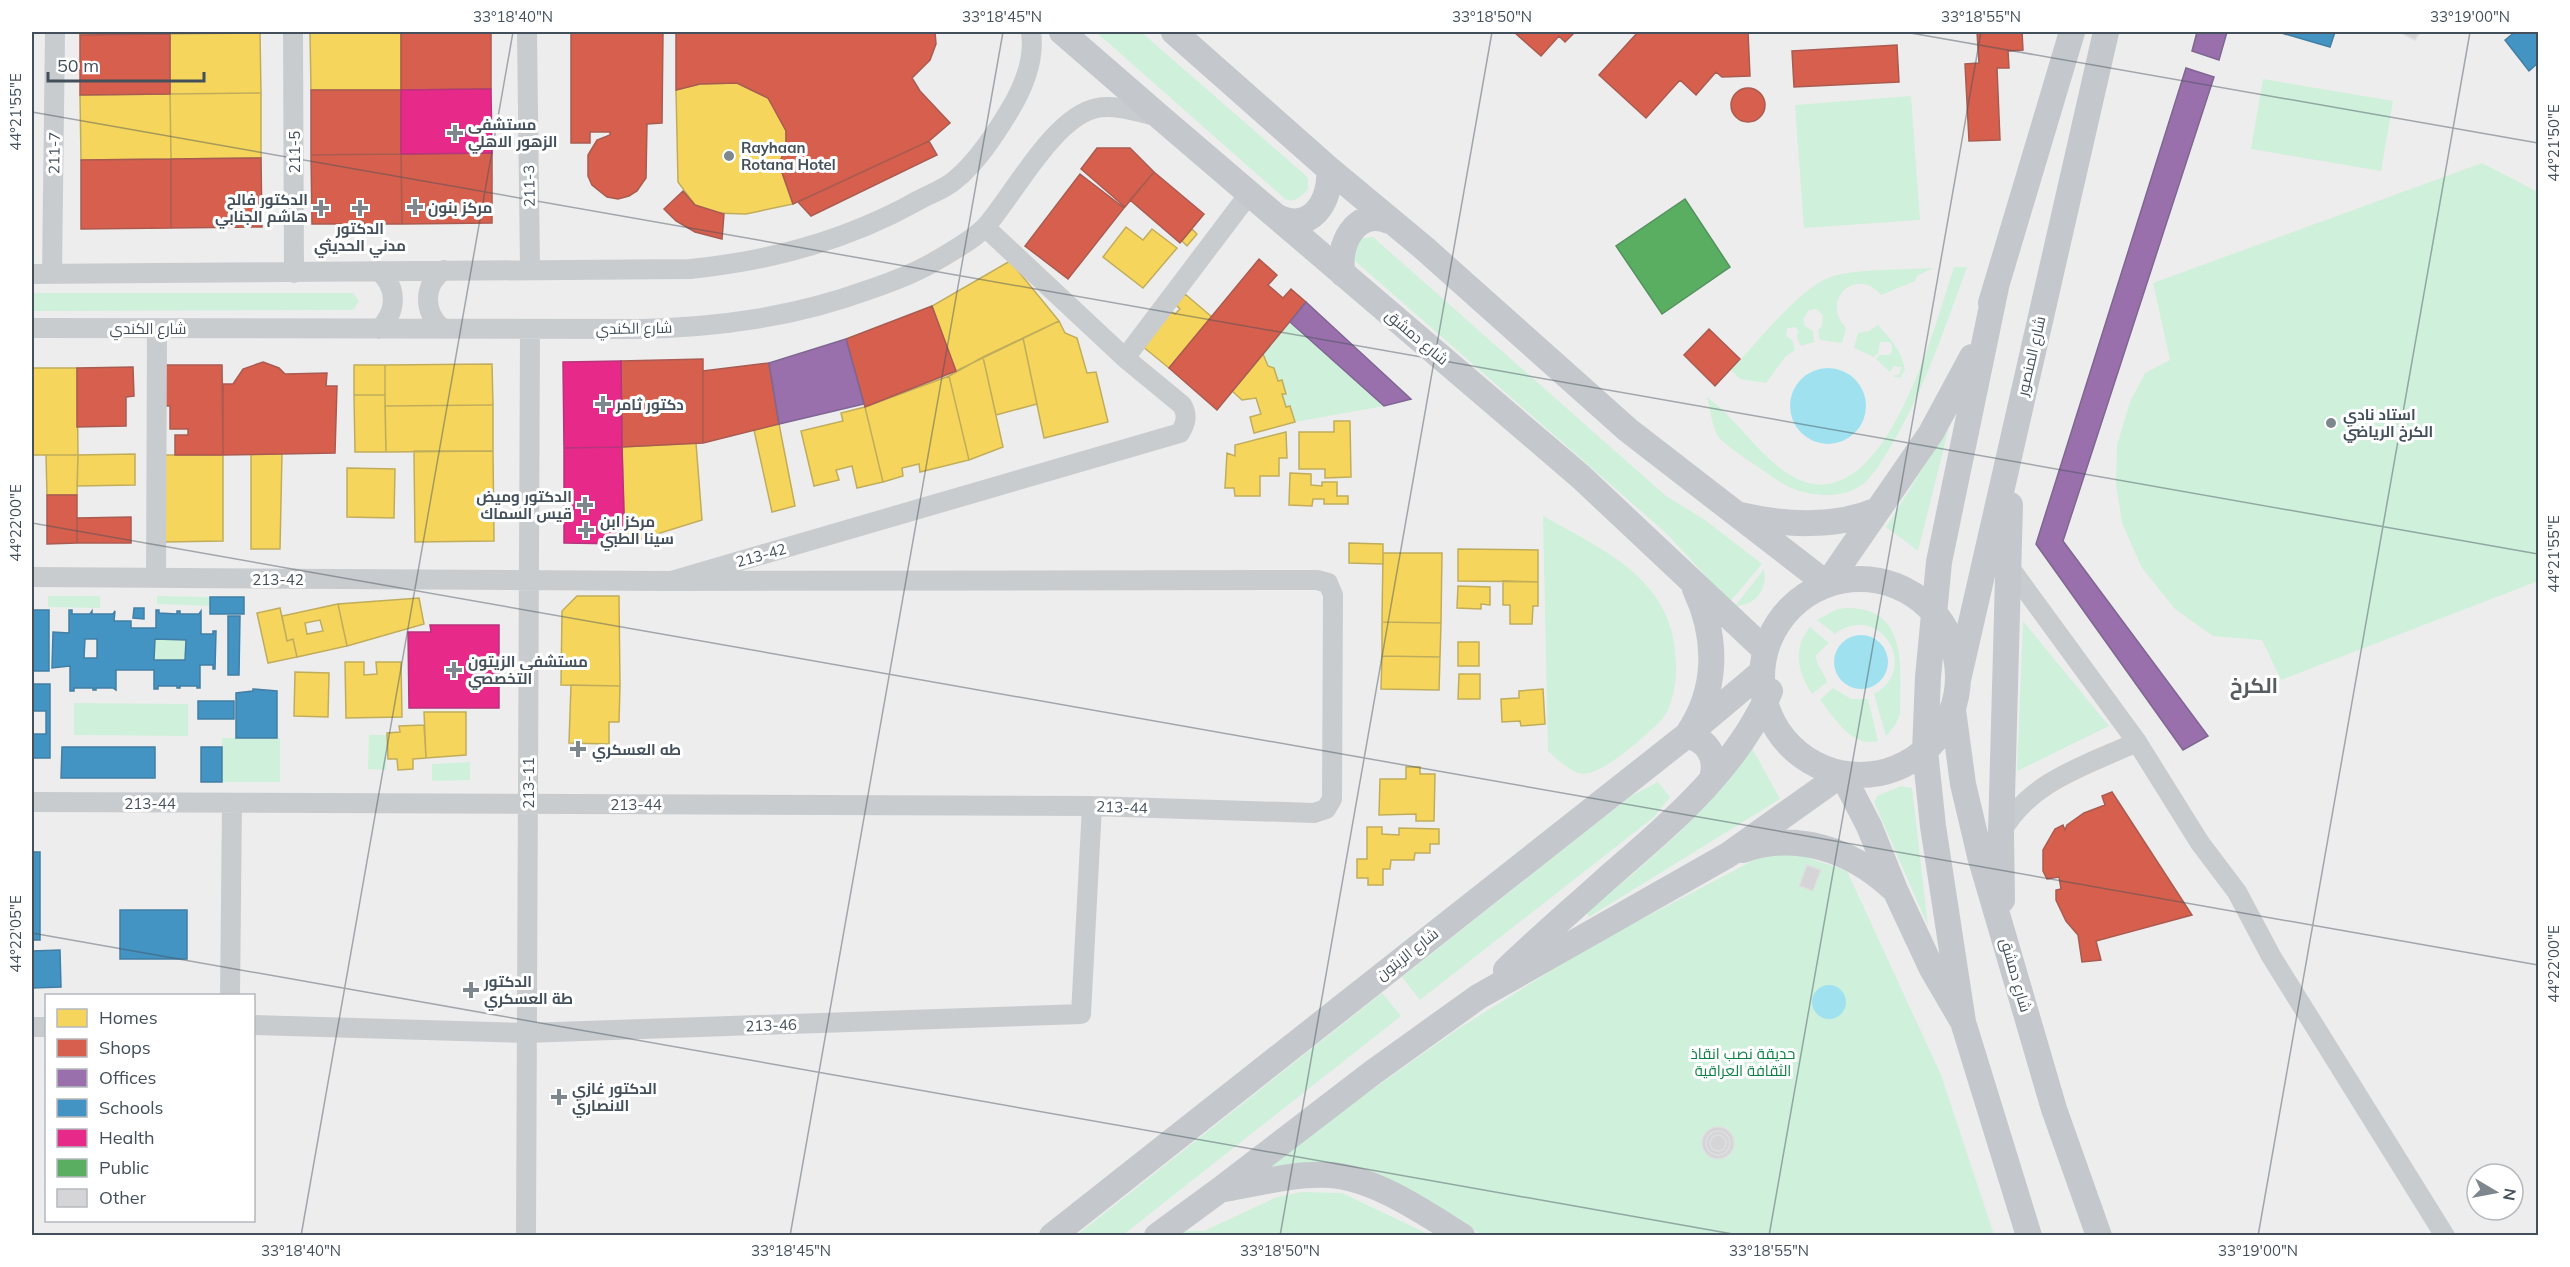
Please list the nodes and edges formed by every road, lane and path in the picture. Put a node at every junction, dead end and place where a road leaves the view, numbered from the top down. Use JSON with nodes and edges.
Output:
{"nodes":[{"id":1,"x":55,"y":32,"type":"edge"},
{"id":2,"x":293,"y":32,"type":"edge"},
{"id":3,"x":527,"y":32,"type":"edge"},
{"id":4,"x":1031,"y":32,"type":"edge"},
{"id":5,"x":1062,"y":32,"type":"edge"},
{"id":6,"x":1174,"y":32,"type":"edge"},
{"id":7,"x":2072,"y":32,"type":"edge"},
{"id":8,"x":2106,"y":32,"type":"edge"},
{"id":9,"x":1160,"y":117,"type":"junction"},
{"id":10,"x":1329,"y":169,"type":"junction"},
{"id":11,"x":1249,"y":194,"type":"junction"},
{"id":12,"x":1276,"y":216,"type":"junction"},
{"id":13,"x":1389,"y":221,"type":"junction"},
{"id":14,"x":985,"y":227,"type":"junction"},
{"id":15,"x":530,"y":268,"type":"junction"},
{"id":16,"x":444,"y":270,"type":"junction"},
{"id":17,"x":379,"y":271,"type":"junction"},
{"id":18,"x":294,"y":273,"type":"junction"},
{"id":19,"x":32,"y":274,"type":"edge"},
{"id":20,"x":52,"y":274,"type":"junction"},
{"id":21,"x":1343,"y":274,"type":"junction"},
{"id":22,"x":1996,"y":287,"type":"junction"},
{"id":23,"x":32,"y":328,"type":"edge"},
{"id":24,"x":157,"y":328,"type":"junction"},
{"id":25,"x":442,"y":328,"type":"junction"},
{"id":26,"x":379,"y":329,"type":"junction"},
{"id":27,"x":530,"y":330,"type":"junction"},
{"id":28,"x":1125,"y":358,"type":"junction"},
{"id":29,"x":2012,"y":441,"type":"junction"},
{"id":30,"x":1875,"y":511,"type":"junction"},
{"id":31,"x":1735,"y":514,"type":"junction"},
{"id":32,"x":1790,"y":556,"type":"junction"},
{"id":33,"x":2007,"y":564,"type":"junction"},
{"id":34,"x":32,"y":577,"type":"edge"},
{"id":35,"x":156,"y":579,"type":"junction"},
{"id":36,"x":529,"y":580,"type":"junction"},
{"id":37,"x":671,"y":581,"type":"junction"},
{"id":38,"x":1693,"y":584,"type":"junction"},
{"id":39,"x":1827,"y":584,"type":"junction"},
{"id":40,"x":1791,"y":606,"type":"junction"},
{"id":41,"x":1934,"y":611,"type":"junction"},
{"id":42,"x":1764,"y":661,"type":"junction"},
{"id":43,"x":1958,"y":680,"type":"junction"},
{"id":44,"x":1765,"y":703,"type":"junction"},
{"id":45,"x":1953,"y":710,"type":"junction"},
{"id":46,"x":1687,"y":735,"type":"junction"},
{"id":47,"x":2137,"y":741,"type":"junction"},
{"id":48,"x":1925,"y":751,"type":"junction"},
{"id":49,"x":1842,"y":774,"type":"junction"},
{"id":50,"x":1712,"y":779,"type":"junction"},
{"id":51,"x":32,"y":802,"type":"edge"},
{"id":52,"x":232,"y":803,"type":"junction"},
{"id":53,"x":528,"y":804,"type":"junction"},
{"id":54,"x":1092,"y":806,"type":"junction"},
{"id":55,"x":2001,"y":833,"type":"junction"},
{"id":56,"x":1728,"y":855,"type":"junction"},
{"id":57,"x":1894,"y":890,"type":"junction"},
{"id":58,"x":2002,"y":927,"type":"junction"},
{"id":59,"x":230,"y":994,"type":"edge"},
{"id":60,"x":1478,"y":997,"type":"junction"},
{"id":61,"x":1963,"y":1022,"type":"junction"},
{"id":62,"x":255,"y":1025,"type":"edge"},
{"id":63,"x":526,"y":1033,"type":"junction"},
{"id":64,"x":1221,"y":1189,"type":"junction"},
{"id":65,"x":526,"y":1236,"type":"edge"},
{"id":66,"x":1052,"y":1236,"type":"edge"},
{"id":67,"x":1157,"y":1236,"type":"edge"},
{"id":68,"x":1462,"y":1236,"type":"edge"},
{"id":69,"x":2029,"y":1236,"type":"edge"},
{"id":70,"x":2099,"y":1236,"type":"edge"},
{"id":71,"x":2445,"y":1236,"type":"edge"}],
"edges":[{"from":1,"to":20,"type":"street","name":"211-7"},
{"from":2,"to":18,"type":"street","name":"211-5"},
{"from":3,"to":15,"type":"street","name":"211-3"},
{"from":4,"to":15,"type":"street"},
{"from":5,"to":9,"type":"main road","name":"شارع دمشق"},
{"from":6,"to":10,"type":"main road"},
{"from":7,"to":22,"type":"main road"},
{"from":8,"to":29,"type":"main road","name":"شارع المنصور"},
{"from":9,"to":11,"type":"main road","name":"شارع دمشق"},
{"from":9,"to":14,"type":"street","name":"شارع الكندي"},
{"from":10,"to":12,"type":"main road"},
{"from":10,"to":13,"type":"main road"},
{"from":11,"to":12,"type":"main road","name":"شارع دمشق"},
{"from":11,"to":28,"type":"street"},
{"from":12,"to":21,"type":"main road","name":"شارع دمشق"},
{"from":13,"to":21,"type":"main road"},
{"from":13,"to":31,"type":"main road"},
{"from":14,"to":27,"type":"street","name":"شارع الكندي"},
{"from":14,"to":28,"type":"street","name":"213-42"},
{"from":15,"to":16,"type":"street"},
{"from":16,"to":17,"type":"street"},
{"from":16,"to":25,"type":"street"},
{"from":17,"to":18,"type":"street"},
{"from":17,"to":26,"type":"street"},
{"from":18,"to":20,"type":"street"},
{"from":19,"to":20,"type":"street"},
{"from":21,"to":38,"type":"main road","name":"شارع دمشق"},
{"from":22,"to":30,"type":"main road"},
{"from":22,"to":41,"type":"main road"},
{"from":23,"to":24,"type":"street","name":"شارع الكندي"},
{"from":24,"to":26,"type":"street","name":"شارع الكندي"},
{"from":24,"to":35,"type":"street"},
{"from":25,"to":26,"type":"street","name":"شارع الكندي"},
{"from":25,"to":27,"type":"street","name":"شارع الكندي"},
{"from":27,"to":36,"type":"street","name":"213-11"},
{"from":28,"to":37,"type":"street","name":"213-42"},
{"from":29,"to":33,"type":"main road"},
{"from":29,"to":43,"type":"main road","name":"شارع المنصور"},
{"from":30,"to":31,"type":"main road"},
{"from":30,"to":39,"type":"main road"},
{"from":31,"to":32,"type":"main road"},
{"from":32,"to":39,"type":"main road"},
{"from":32,"to":40,"type":"main road"},
{"from":33,"to":47,"type":"street"},
{"from":33,"to":55,"type":"main road"},
{"from":34,"to":35,"type":"street","name":"213-42"},
{"from":35,"to":36,"type":"street","name":"213-42"},
{"from":36,"to":37,"type":"street","name":"213-42"},
{"from":36,"to":53,"type":"street","name":"213-11"},
{"from":37,"to":54,"type":"street","name":"213-44"},
{"from":38,"to":42,"type":"main road","name":"شارع دمشق"},
{"from":38,"to":46,"type":"main road"},
{"from":39,"to":40,"type":"main road"},
{"from":39,"to":41,"type":"main road"},
{"from":40,"to":42,"type":"main road"},
{"from":40,"to":44,"type":"main road"},
{"from":41,"to":43,"type":"main road"},
{"from":41,"to":48,"type":"main road"},
{"from":42,"to":44,"type":"main road"},
{"from":42,"to":46,"type":"main road","name":"شارع الزيتون"},
{"from":43,"to":45,"type":"main road"},
{"from":44,"to":49,"type":"main road"},
{"from":44,"to":50,"type":"main road"},
{"from":45,"to":48,"type":"main road"},
{"from":45,"to":58,"type":"main road","name":"شارع دمشق"},
{"from":46,"to":50,"type":"main road"},
{"from":46,"to":66,"type":"main road","name":"شارع الزيتون"},
{"from":47,"to":55,"type":"street"},
{"from":47,"to":71,"type":"street"},
{"from":48,"to":49,"type":"main road"},
{"from":48,"to":61,"type":"main road"},
{"from":49,"to":56,"type":"main road"},
{"from":49,"to":57,"type":"main road"},
{"from":50,"to":60,"type":"main road"},
{"from":51,"to":52,"type":"street","name":"213-44"},
{"from":52,"to":53,"type":"street","name":"213-44"},
{"from":52,"to":59,"type":"street"},
{"from":53,"to":54,"type":"street","name":"213-44"},
{"from":53,"to":63,"type":"street","name":"213-11"},
{"from":54,"to":63,"type":"street","name":"213-46"},
{"from":55,"to":58,"type":"main road"},
{"from":56,"to":57,"type":"main road"},
{"from":56,"to":60,"type":"main road"},
{"from":57,"to":61,"type":"main road"},
{"from":58,"to":70,"type":"main road","name":"شارع دمشق"},
{"from":60,"to":64,"type":"main road"},
{"from":61,"to":69,"type":"main road"},
{"from":62,"to":63,"type":"street","name":"213-46"},
{"from":63,"to":65,"type":"street","name":"213-11"},
{"from":64,"to":67,"type":"main road"},
{"from":64,"to":68,"type":"main road"}]}
